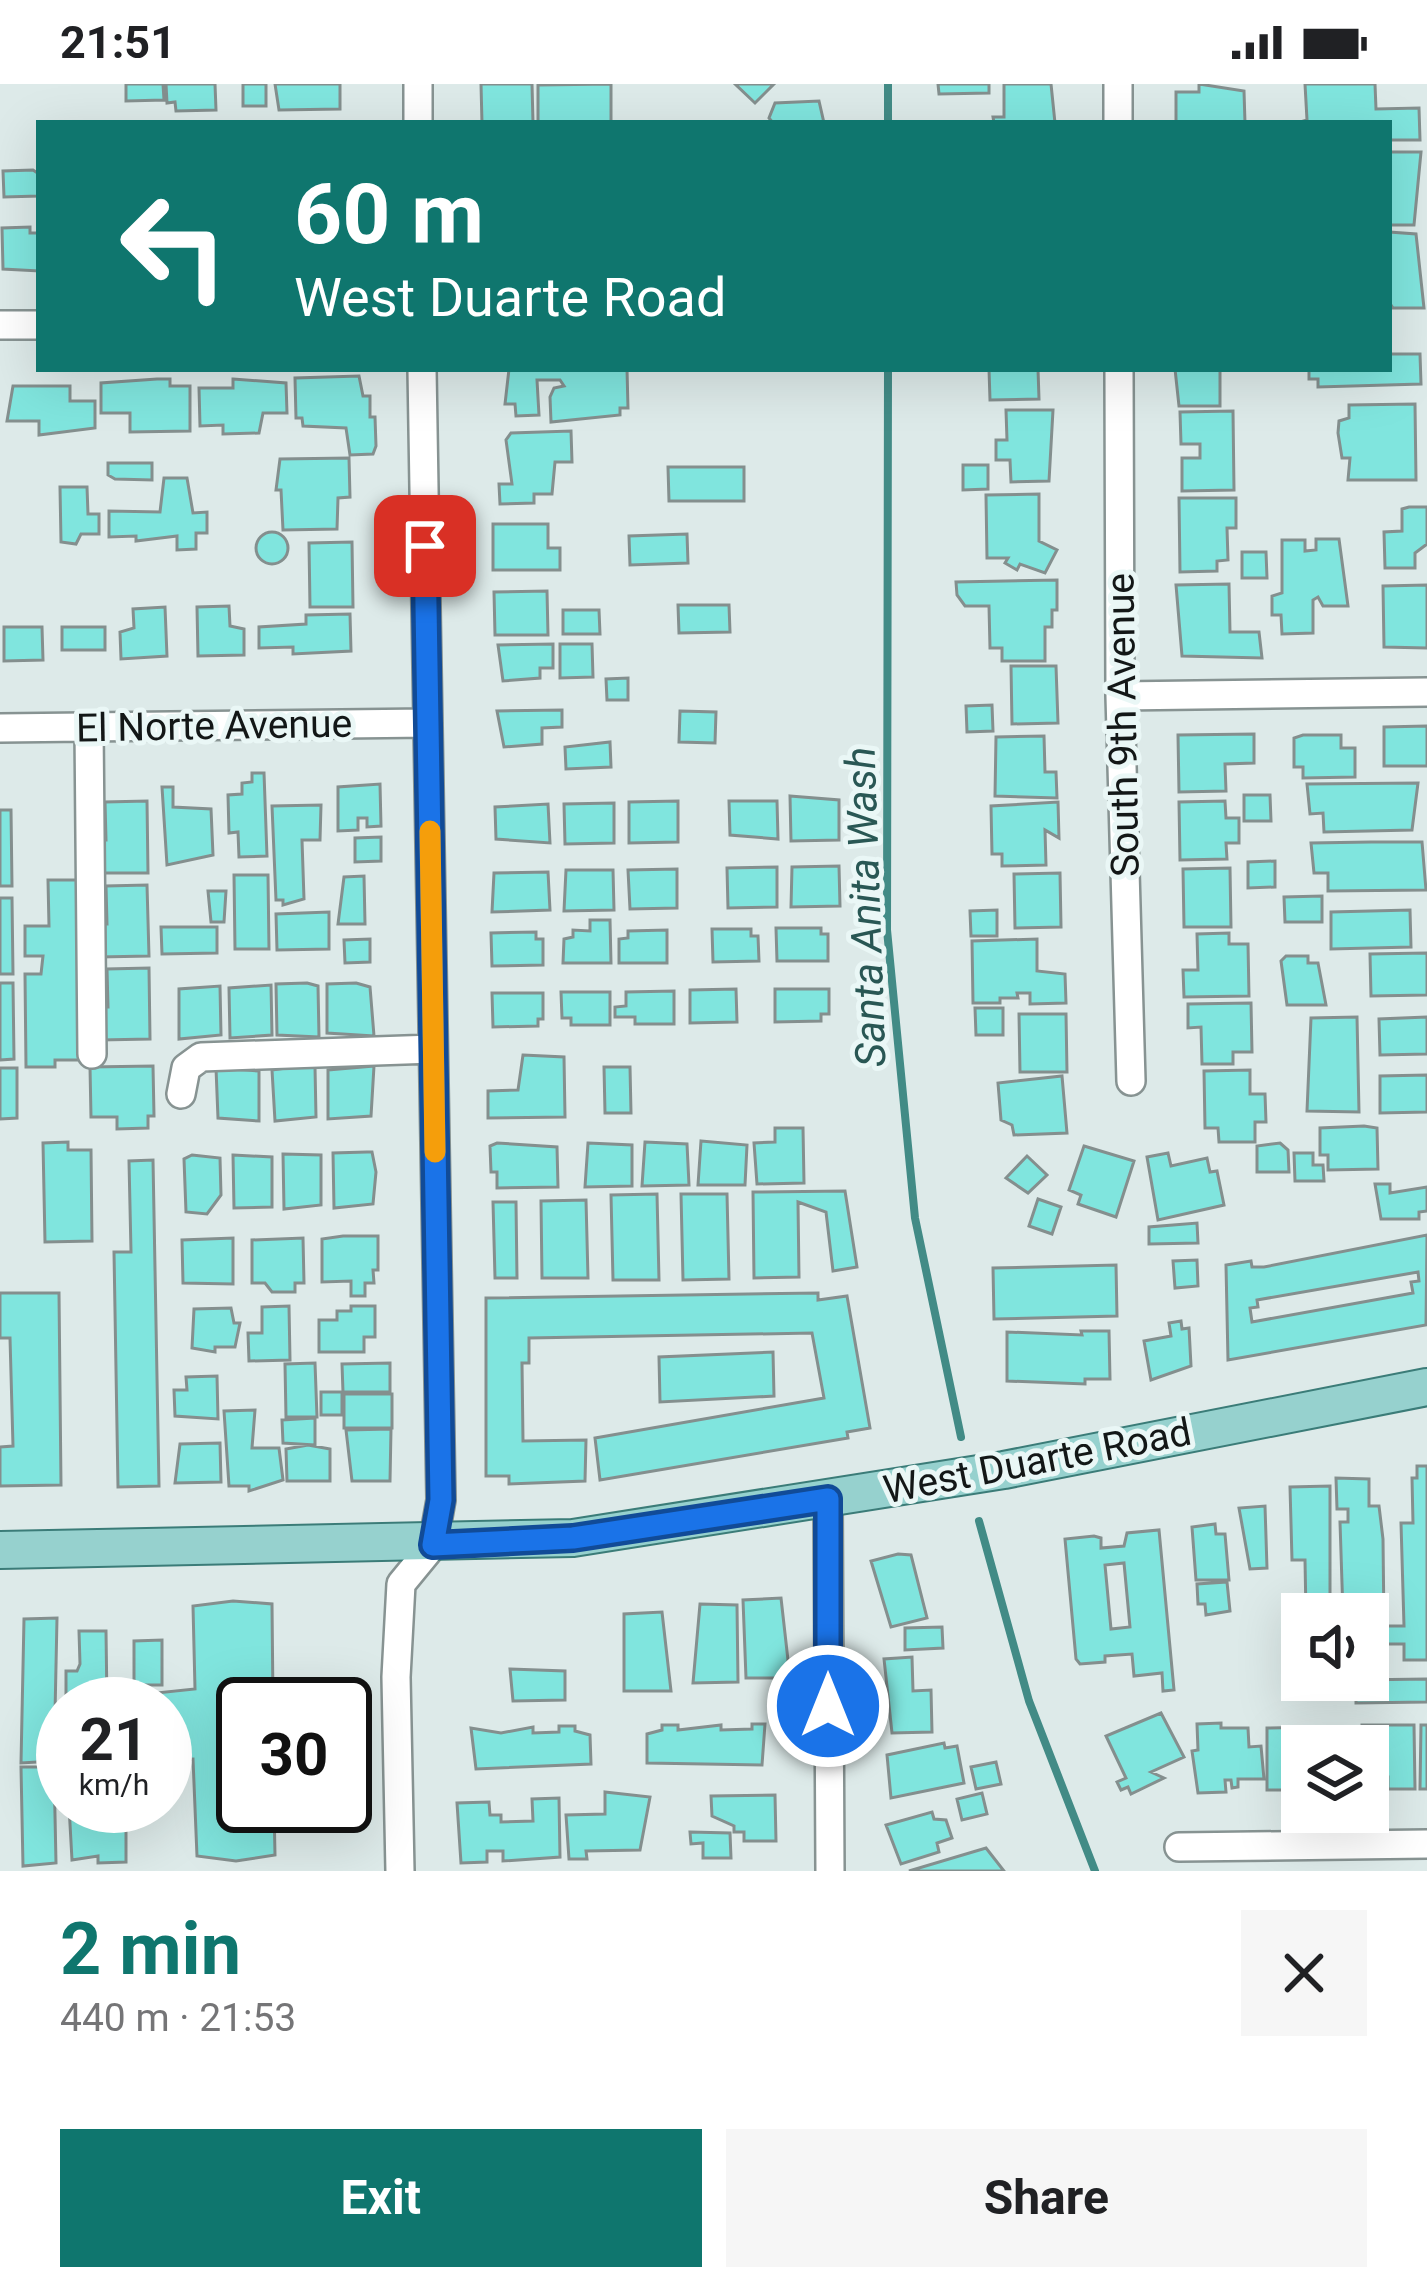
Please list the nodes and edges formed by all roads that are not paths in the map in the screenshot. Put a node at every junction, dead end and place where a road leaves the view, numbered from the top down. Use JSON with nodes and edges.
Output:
{"nodes":[{"id":1,"x":418,"y":84,"type":"edge"},
{"id":2,"x":1118,"y":84,"type":"edge"},
{"id":3,"x":418,"y":120,"type":"edge"},
{"id":4,"x":1118,"y":120,"type":"edge"},
{"id":5,"x":0,"y":325,"type":"edge"},
{"id":6,"x":36,"y":325,"type":"edge"},
{"id":7,"x":422,"y":372,"type":"edge"},
{"id":8,"x":1119,"y":372,"type":"edge"},
{"id":9,"x":1427,"y":692,"type":"edge"},
{"id":10,"x":1120,"y":695,"type":"junction"},
{"id":11,"x":428,"y":723,"type":"junction"},
{"id":12,"x":89,"y":727,"type":"junction"},
{"id":13,"x":0,"y":728,"type":"edge"},
{"id":14,"x":433,"y":1049,"type":"junction"},
{"id":15,"x":92,"y":1054,"type":"dead end"},
{"id":16,"x":1131,"y":1081,"type":"dead end"},
{"id":17,"x":181,"y":1094,"type":"dead end"},
{"id":18,"x":1427,"y":1387,"type":"edge"},
{"id":19,"x":828,"y":1499,"type":"junction"},
{"id":20,"x":433,"y":1545,"type":"junction"},
{"id":21,"x":0,"y":1550,"type":"edge"},
{"id":22,"x":1427,"y":1844,"type":"edge"},
{"id":23,"x":1179,"y":1847,"type":"dead end"},
{"id":24,"x":1324,"y":1858,"type":"edge"},
{"id":25,"x":400,"y":1871,"type":"edge"},
{"id":26,"x":830,"y":1871,"type":"edge"}],
"edges":[{"from":1,"to":3,"type":"street"},
{"from":2,"to":4,"type":"street"},
{"from":5,"to":6,"type":"street"},
{"from":7,"to":11,"type":"street"},
{"from":8,"to":10,"type":"street","name":"South 9th Avenue"},
{"from":9,"to":10,"type":"street"},
{"from":10,"to":16,"type":"street","name":"South 9th Avenue"},
{"from":11,"to":12,"type":"street","name":"El Norte Avenue"},
{"from":11,"to":14,"type":"street"},
{"from":12,"to":13,"type":"street","name":"El Norte Avenue"},
{"from":12,"to":15,"type":"street"},
{"from":14,"to":17,"type":"street"},
{"from":14,"to":20,"type":"street"},
{"from":18,"to":19,"type":"main road","name":"West Duarte Road"},
{"from":19,"to":20,"type":"main road","name":"West Duarte Road"},
{"from":19,"to":26,"type":"street"},
{"from":20,"to":21,"type":"main road","name":"West Duarte Road"},
{"from":20,"to":25,"type":"street"},
{"from":22,"to":24,"type":"street"},
{"from":23,"to":24,"type":"street"}]}
